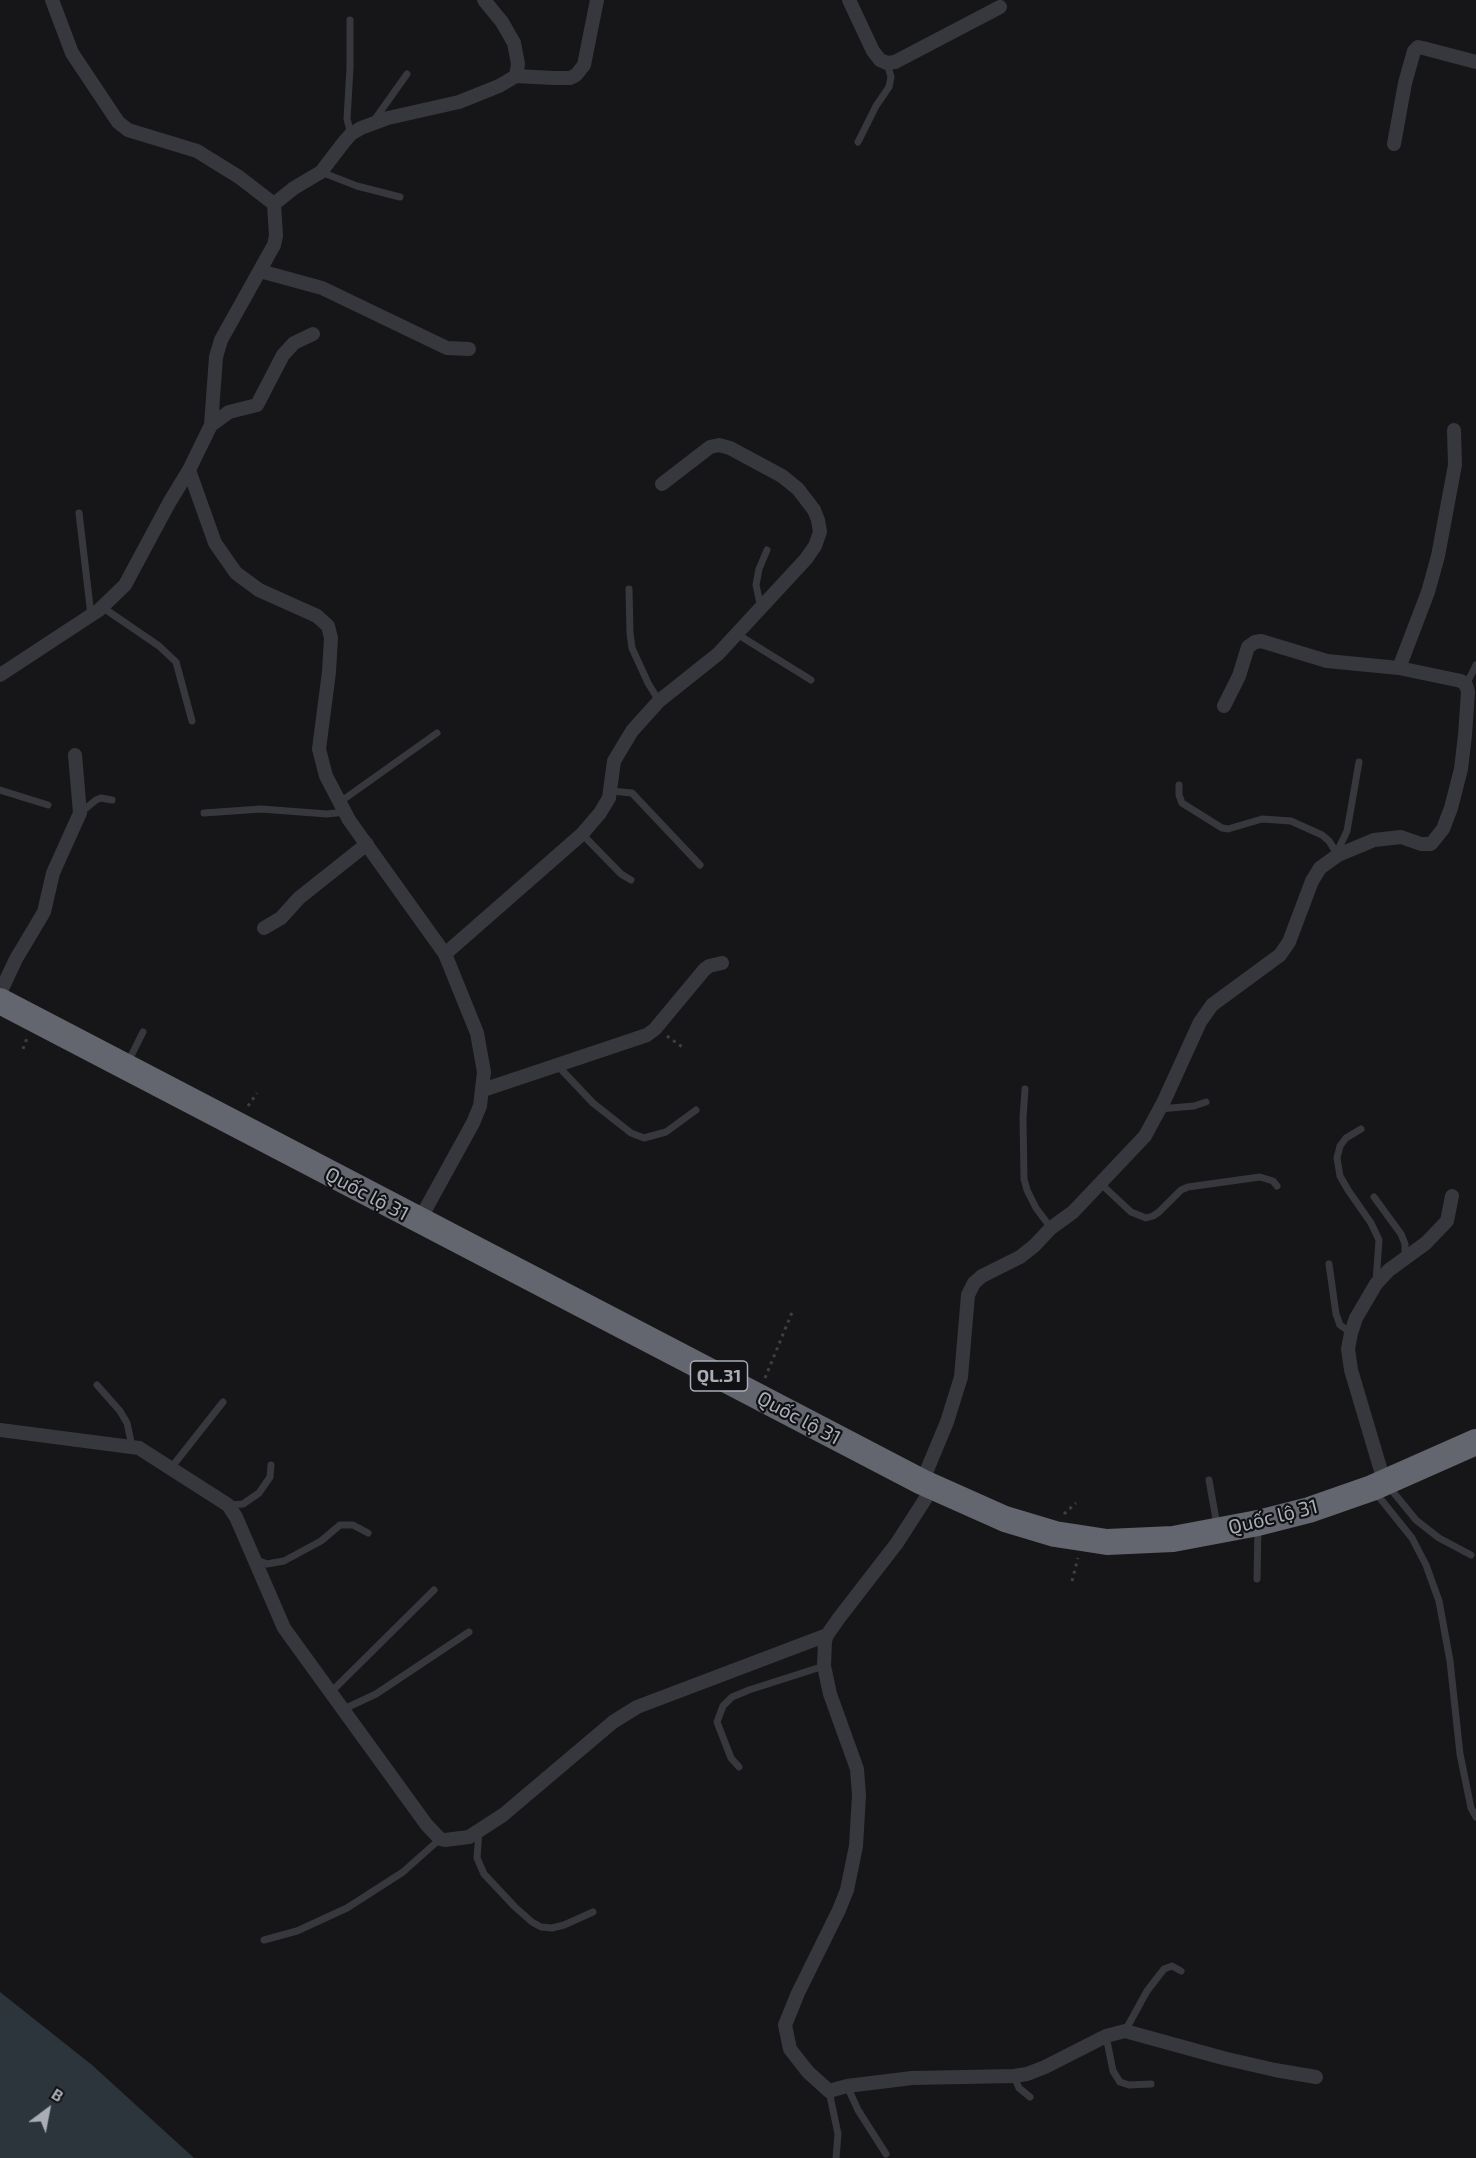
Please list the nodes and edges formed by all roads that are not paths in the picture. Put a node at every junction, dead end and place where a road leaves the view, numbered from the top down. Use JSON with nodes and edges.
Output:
{"nodes":[{"id":1,"x":52,"y":0,"type":"edge"},
{"id":2,"x":484,"y":0,"type":"edge"},
{"id":3,"x":597,"y":0,"type":"edge"},
{"id":4,"x":849,"y":0,"type":"edge"},
{"id":5,"x":1000,"y":7,"type":"dead end"},
{"id":6,"x":350,"y":20,"type":"dead end"},
{"id":7,"x":1476,"y":62,"type":"edge"},
{"id":8,"x":886,"y":63,"type":"junction"},
{"id":9,"x":407,"y":74,"type":"dead end"},
{"id":10,"x":516,"y":76,"type":"junction"},
{"id":11,"x":373,"y":122,"type":"junction"},
{"id":12,"x":351,"y":134,"type":"junction"},
{"id":13,"x":858,"y":142,"type":"dead end"},
{"id":14,"x":1394,"y":144,"type":"dead end"},
{"id":15,"x":321,"y":172,"type":"junction"},
{"id":16,"x":400,"y":197,"type":"dead end"},
{"id":17,"x":274,"y":204,"type":"junction"},
{"id":18,"x":260,"y":271,"type":"junction"},
{"id":19,"x":313,"y":334,"type":"dead end"},
{"id":20,"x":469,"y":349,"type":"dead end"},
{"id":21,"x":211,"y":425,"type":"junction"},
{"id":22,"x":1454,"y":430,"type":"dead end"},
{"id":23,"x":189,"y":470,"type":"junction"},
{"id":24,"x":662,"y":484,"type":"dead end"},
{"id":25,"x":79,"y":513,"type":"dead end"},
{"id":26,"x":767,"y":550,"type":"dead end"},
{"id":27,"x":629,"y":589,"type":"dead end"},
{"id":28,"x":761,"y":608,"type":"junction"},
{"id":29,"x":96,"y":611,"type":"junction"},
{"id":30,"x":737,"y":634,"type":"junction"},
{"id":31,"x":1476,"y":665,"type":"edge"},
{"id":32,"x":1399,"y":668,"type":"junction"},
{"id":33,"x":0,"y":675,"type":"edge"},
{"id":34,"x":812,"y":680,"type":"dead end"},
{"id":35,"x":1466,"y":685,"type":"junction"},
{"id":36,"x":659,"y":701,"type":"junction"},
{"id":37,"x":1224,"y":706,"type":"dead end"},
{"id":38,"x":192,"y":720,"type":"dead end"},
{"id":39,"x":437,"y":733,"type":"dead end"},
{"id":40,"x":75,"y":754,"type":"dead end"},
{"id":41,"x":1359,"y":762,"type":"dead end"},
{"id":42,"x":1179,"y":784,"type":"dead end"},
{"id":43,"x":0,"y":790,"type":"edge"},
{"id":44,"x":611,"y":791,"type":"junction"},
{"id":45,"x":112,"y":800,"type":"dead end"},
{"id":46,"x":48,"y":805,"type":"dead end"},
{"id":47,"x":342,"y":807,"type":"junction"},
{"id":48,"x":80,"y":813,"type":"junction"},
{"id":49,"x":204,"y":813,"type":"dead end"},
{"id":50,"x":582,"y":834,"type":"junction"},
{"id":51,"x":367,"y":844,"type":"junction"},
{"id":52,"x":1337,"y":853,"type":"junction"},
{"id":53,"x":700,"y":865,"type":"dead end"},
{"id":54,"x":631,"y":880,"type":"dead end"},
{"id":55,"x":264,"y":928,"type":"dead end"},
{"id":56,"x":445,"y":954,"type":"junction"},
{"id":57,"x":722,"y":963,"type":"dead end"},
{"id":58,"x":0,"y":993,"type":"edge"},
{"id":59,"x":0,"y":1001,"type":"edge"},
{"id":60,"x":144,"y":1032,"type":"dead end"},
{"id":61,"x":557,"y":1065,"type":"junction"},
{"id":62,"x":125,"y":1067,"type":"junction"},
{"id":63,"x":1025,"y":1089,"type":"dead end"},
{"id":64,"x":483,"y":1090,"type":"junction"},
{"id":65,"x":1206,"y":1102,"type":"dead end"},
{"id":66,"x":1159,"y":1109,"type":"junction"},
{"id":67,"x":696,"y":1110,"type":"dead end"},
{"id":68,"x":1361,"y":1129,"type":"dead end"},
{"id":69,"x":1101,"y":1184,"type":"junction"},
{"id":70,"x":1277,"y":1186,"type":"dead end"},
{"id":71,"x":1452,"y":1196,"type":"dead end"},
{"id":72,"x":1374,"y":1197,"type":"dead end"},
{"id":73,"x":419,"y":1221,"type":"junction"},
{"id":74,"x":1051,"y":1228,"type":"junction"},
{"id":75,"x":1405,"y":1258,"type":"junction"},
{"id":76,"x":1329,"y":1264,"type":"dead end"},
{"id":77,"x":1376,"y":1284,"type":"junction"},
{"id":78,"x":1351,"y":1333,"type":"junction"},
{"id":79,"x":97,"y":1385,"type":"dead end"},
{"id":80,"x":223,"y":1402,"type":"dead end"},
{"id":81,"x":0,"y":1430,"type":"edge"},
{"id":82,"x":1476,"y":1442,"type":"edge"},
{"id":83,"x":132,"y":1446,"type":"junction"},
{"id":84,"x":271,"y":1465,"type":"dead end"},
{"id":85,"x":171,"y":1468,"type":"junction"},
{"id":86,"x":1209,"y":1480,"type":"dead end"},
{"id":87,"x":927,"y":1484,"type":"junction"},
{"id":88,"x":1378,"y":1484,"type":"junction"},
{"id":89,"x":228,"y":1505,"type":"junction"},
{"id":90,"x":1258,"y":1523,"type":"junction"},
{"id":91,"x":1218,"y":1531,"type":"junction"},
{"id":92,"x":368,"y":1533,"type":"dead end"},
{"id":93,"x":1471,"y":1555,"type":"dead end"},
{"id":94,"x":254,"y":1559,"type":"junction"},
{"id":95,"x":1257,"y":1579,"type":"dead end"},
{"id":96,"x":434,"y":1590,"type":"dead end"},
{"id":97,"x":469,"y":1632,"type":"dead end"},
{"id":98,"x":827,"y":1635,"type":"junction"},
{"id":99,"x":824,"y":1666,"type":"junction"},
{"id":100,"x":331,"y":1692,"type":"junction"},
{"id":101,"x":344,"y":1709,"type":"junction"},
{"id":102,"x":739,"y":1767,"type":"dead end"},
{"id":103,"x":1476,"y":1817,"type":"edge"},
{"id":104,"x":479,"y":1832,"type":"junction"},
{"id":105,"x":440,"y":1839,"type":"junction"},
{"id":106,"x":593,"y":1912,"type":"dead end"},
{"id":107,"x":264,"y":1940,"type":"dead end"},
{"id":108,"x":1181,"y":1971,"type":"dead end"},
{"id":109,"x":1125,"y":2031,"type":"junction"},
{"id":110,"x":1106,"y":2036,"type":"junction"},
{"id":111,"x":1014,"y":2076,"type":"junction"},
{"id":112,"x":1316,"y":2077,"type":"dead end"},
{"id":113,"x":1151,"y":2084,"type":"dead end"},
{"id":114,"x":847,"y":2086,"type":"junction"},
{"id":115,"x":829,"y":2091,"type":"junction"},
{"id":116,"x":1030,"y":2097,"type":"dead end"},
{"id":117,"x":886,"y":2154,"type":"dead end"},
{"id":118,"x":837,"y":2158,"type":"edge"}],
"edges":[{"from":1,"to":17,"type":"street"},
{"from":2,"to":10,"type":"street"},
{"from":3,"to":10,"type":"street"},
{"from":4,"to":8,"type":"street"},
{"from":5,"to":8,"type":"street"},
{"from":6,"to":12,"type":"lane"},
{"from":7,"to":14,"type":"street"},
{"from":8,"to":13,"type":"lane"},
{"from":9,"to":11,"type":"lane"},
{"from":10,"to":11,"type":"street"},
{"from":11,"to":12,"type":"street"},
{"from":12,"to":15,"type":"street"},
{"from":15,"to":16,"type":"lane"},
{"from":15,"to":17,"type":"street"},
{"from":17,"to":18,"type":"street"},
{"from":18,"to":20,"type":"street"},
{"from":18,"to":21,"type":"street"},
{"from":19,"to":21,"type":"street"},
{"from":21,"to":23,"type":"street"},
{"from":22,"to":32,"type":"street"},
{"from":23,"to":29,"type":"street"},
{"from":23,"to":47,"type":"street"},
{"from":24,"to":28,"type":"street"},
{"from":25,"to":29,"type":"lane"},
{"from":26,"to":28,"type":"lane"},
{"from":27,"to":36,"type":"lane"},
{"from":28,"to":30,"type":"street"},
{"from":29,"to":33,"type":"street"},
{"from":29,"to":38,"type":"lane"},
{"from":30,"to":34,"type":"lane"},
{"from":30,"to":36,"type":"street"},
{"from":31,"to":35,"type":"lane"},
{"from":32,"to":35,"type":"street"},
{"from":32,"to":37,"type":"street"},
{"from":35,"to":52,"type":"street"},
{"from":36,"to":44,"type":"street"},
{"from":39,"to":47,"type":"lane"},
{"from":40,"to":48,"type":"street"},
{"from":41,"to":52,"type":"lane"},
{"from":42,"to":52,"type":"lane"},
{"from":43,"to":46,"type":"lane"},
{"from":44,"to":50,"type":"street"},
{"from":44,"to":53,"type":"lane"},
{"from":45,"to":48,"type":"lane"},
{"from":47,"to":49,"type":"lane"},
{"from":47,"to":51,"type":"street"},
{"from":48,"to":58,"type":"street"},
{"from":50,"to":54,"type":"lane"},
{"from":50,"to":56,"type":"street"},
{"from":51,"to":55,"type":"street"},
{"from":51,"to":56,"type":"street"},
{"from":52,"to":66,"type":"street"},
{"from":56,"to":64,"type":"street"},
{"from":57,"to":61,"type":"street"},
{"from":59,"to":62,"type":"highway","name":"Quốc lộ 31","number":"QL.31"},
{"from":60,"to":62,"type":"lane"},
{"from":61,"to":64,"type":"street"},
{"from":61,"to":67,"type":"lane"},
{"from":62,"to":73,"type":"highway","name":"Quốc lộ 31","number":"QL.31"},
{"from":63,"to":74,"type":"lane"},
{"from":64,"to":73,"type":"street"},
{"from":65,"to":66,"type":"lane"},
{"from":66,"to":69,"type":"street"},
{"from":68,"to":77,"type":"lane"},
{"from":69,"to":70,"type":"lane"},
{"from":69,"to":74,"type":"street"},
{"from":71,"to":75,"type":"street"},
{"from":72,"to":75,"type":"lane"},
{"from":73,"to":87,"type":"highway","name":"Quốc lộ 31","number":"QL.31"},
{"from":74,"to":87,"type":"street"},
{"from":75,"to":77,"type":"street"},
{"from":76,"to":78,"type":"lane"},
{"from":77,"to":78,"type":"street"},
{"from":78,"to":88,"type":"street"},
{"from":79,"to":83,"type":"lane"},
{"from":80,"to":85,"type":"lane"},
{"from":81,"to":83,"type":"street"},
{"from":82,"to":88,"type":"highway","name":"Quốc lộ 31","number":"QL.31"},
{"from":83,"to":85,"type":"street"},
{"from":84,"to":89,"type":"lane"},
{"from":85,"to":89,"type":"street"},
{"from":86,"to":91,"type":"lane"},
{"from":87,"to":91,"type":"highway","name":"Quốc lộ 31","number":"QL.31"},
{"from":87,"to":98,"type":"street"},
{"from":88,"to":90,"type":"highway","name":"Quốc lộ 31","number":"QL.31"},
{"from":88,"to":93,"type":"lane"},
{"from":88,"to":103,"type":"lane"},
{"from":89,"to":94,"type":"street"},
{"from":90,"to":91,"type":"highway","name":"Quốc lộ 31","number":"QL.31"},
{"from":90,"to":95,"type":"lane"},
{"from":92,"to":94,"type":"lane"},
{"from":94,"to":100,"type":"street"},
{"from":96,"to":100,"type":"lane"},
{"from":97,"to":101,"type":"lane"},
{"from":98,"to":99,"type":"street"},
{"from":98,"to":104,"type":"street"},
{"from":99,"to":102,"type":"lane"},
{"from":99,"to":115,"type":"street"},
{"from":100,"to":101,"type":"street"},
{"from":101,"to":105,"type":"street"},
{"from":104,"to":105,"type":"street"},
{"from":104,"to":106,"type":"lane"},
{"from":105,"to":107,"type":"lane"},
{"from":108,"to":109,"type":"lane"},
{"from":109,"to":110,"type":"street"},
{"from":109,"to":112,"type":"street"},
{"from":110,"to":111,"type":"street"},
{"from":110,"to":113,"type":"lane"},
{"from":111,"to":114,"type":"street"},
{"from":111,"to":116,"type":"lane"},
{"from":114,"to":115,"type":"street"},
{"from":114,"to":117,"type":"lane"},
{"from":115,"to":118,"type":"lane"}]}
